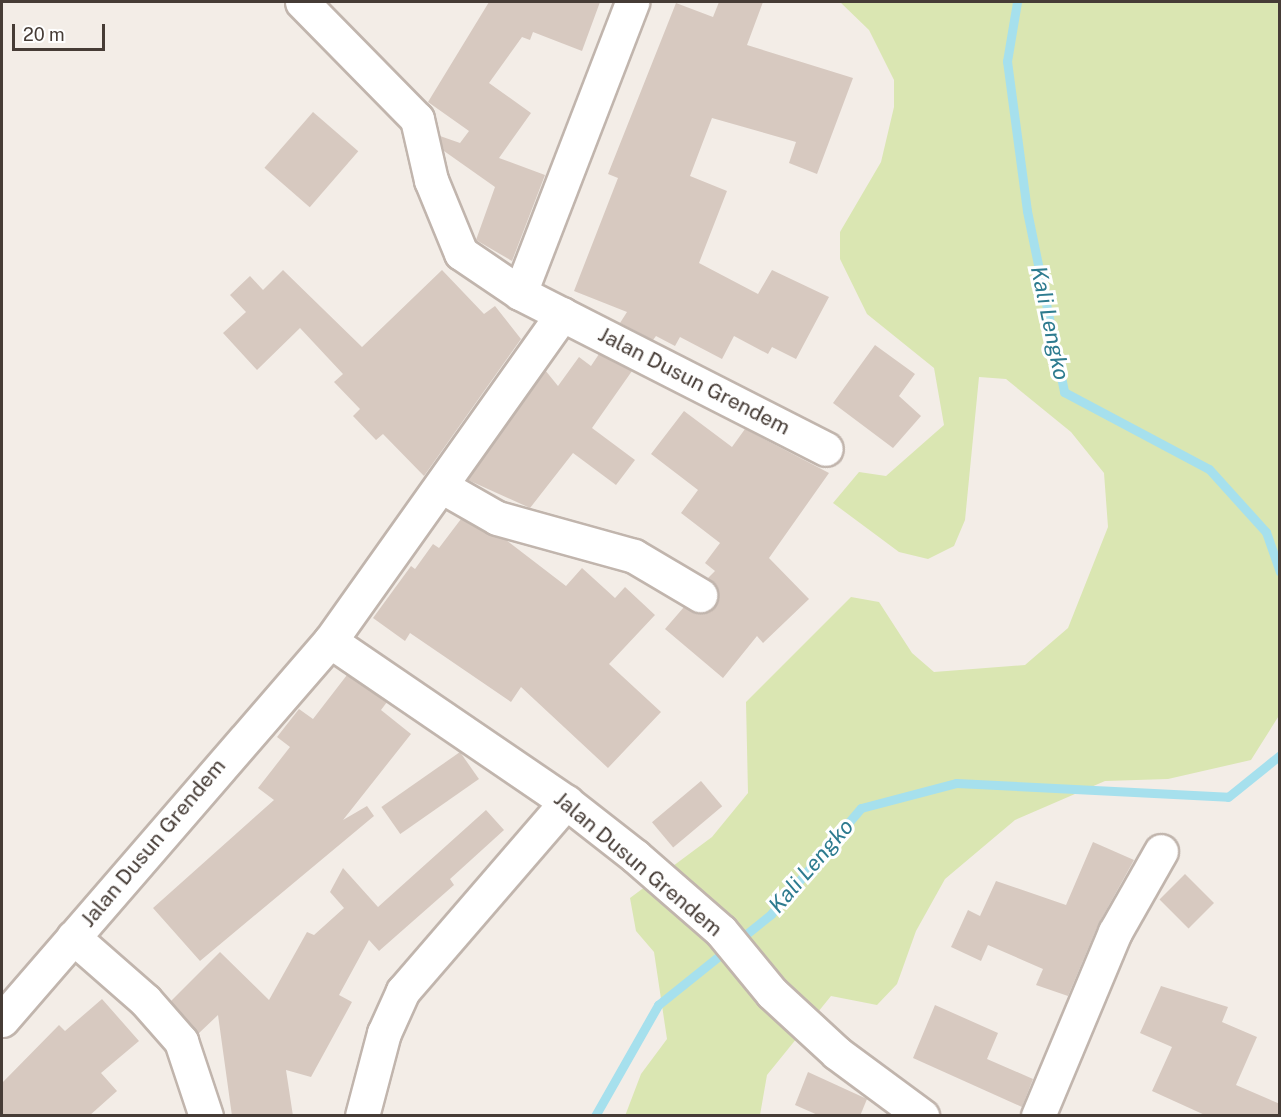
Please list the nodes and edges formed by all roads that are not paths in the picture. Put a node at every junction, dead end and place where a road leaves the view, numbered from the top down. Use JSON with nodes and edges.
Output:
{"nodes":[{"id":1,"x":302,"y":2,"type":"edge"},
{"id":2,"x":632,"y":2,"type":"edge"},
{"id":3,"x":520,"y":293,"type":"junction"},
{"id":4,"x":562,"y":314,"type":"junction"},
{"id":5,"x":826,"y":449,"type":"dead end"},
{"id":6,"x":441,"y":486,"type":"junction"},
{"id":7,"x":700,"y":596,"type":"dead end"},
{"id":8,"x":330,"y":641,"type":"junction"},
{"id":9,"x":566,"y":802,"type":"junction"},
{"id":10,"x":1161,"y":850,"type":"dead end"},
{"id":11,"x":73,"y":937,"type":"junction"},
{"id":12,"x":2,"y":1020,"type":"edge"},
{"id":13,"x":206,"y":1116,"type":"edge"},
{"id":14,"x":362,"y":1116,"type":"edge"},
{"id":15,"x":922,"y":1116,"type":"edge"},
{"id":16,"x":1038,"y":1116,"type":"edge"}],
"edges":[{"from":1,"to":3,"type":"street","name":"Jalan Dusun Grendem"},
{"from":2,"to":3,"type":"street"},
{"from":3,"to":4,"type":"street","name":"Jalan Dusun Grendem"},
{"from":4,"to":5,"type":"street","name":"Jalan Dusun Grendem"},
{"from":4,"to":6,"type":"street","name":"Jalan Dusun Grendem"},
{"from":6,"to":7,"type":"street"},
{"from":6,"to":8,"type":"street","name":"Jalan Dusun Grendem"},
{"from":8,"to":9,"type":"street","name":"Jalan Dusun Grendem"},
{"from":8,"to":11,"type":"street","name":"Jalan Dusun Grendem"},
{"from":9,"to":14,"type":"street"},
{"from":9,"to":15,"type":"street","name":"Jalan Dusun Grendem"},
{"from":10,"to":16,"type":"street"},
{"from":11,"to":12,"type":"street","name":"Jalan Dusun Grendem"},
{"from":11,"to":13,"type":"street"}]}
